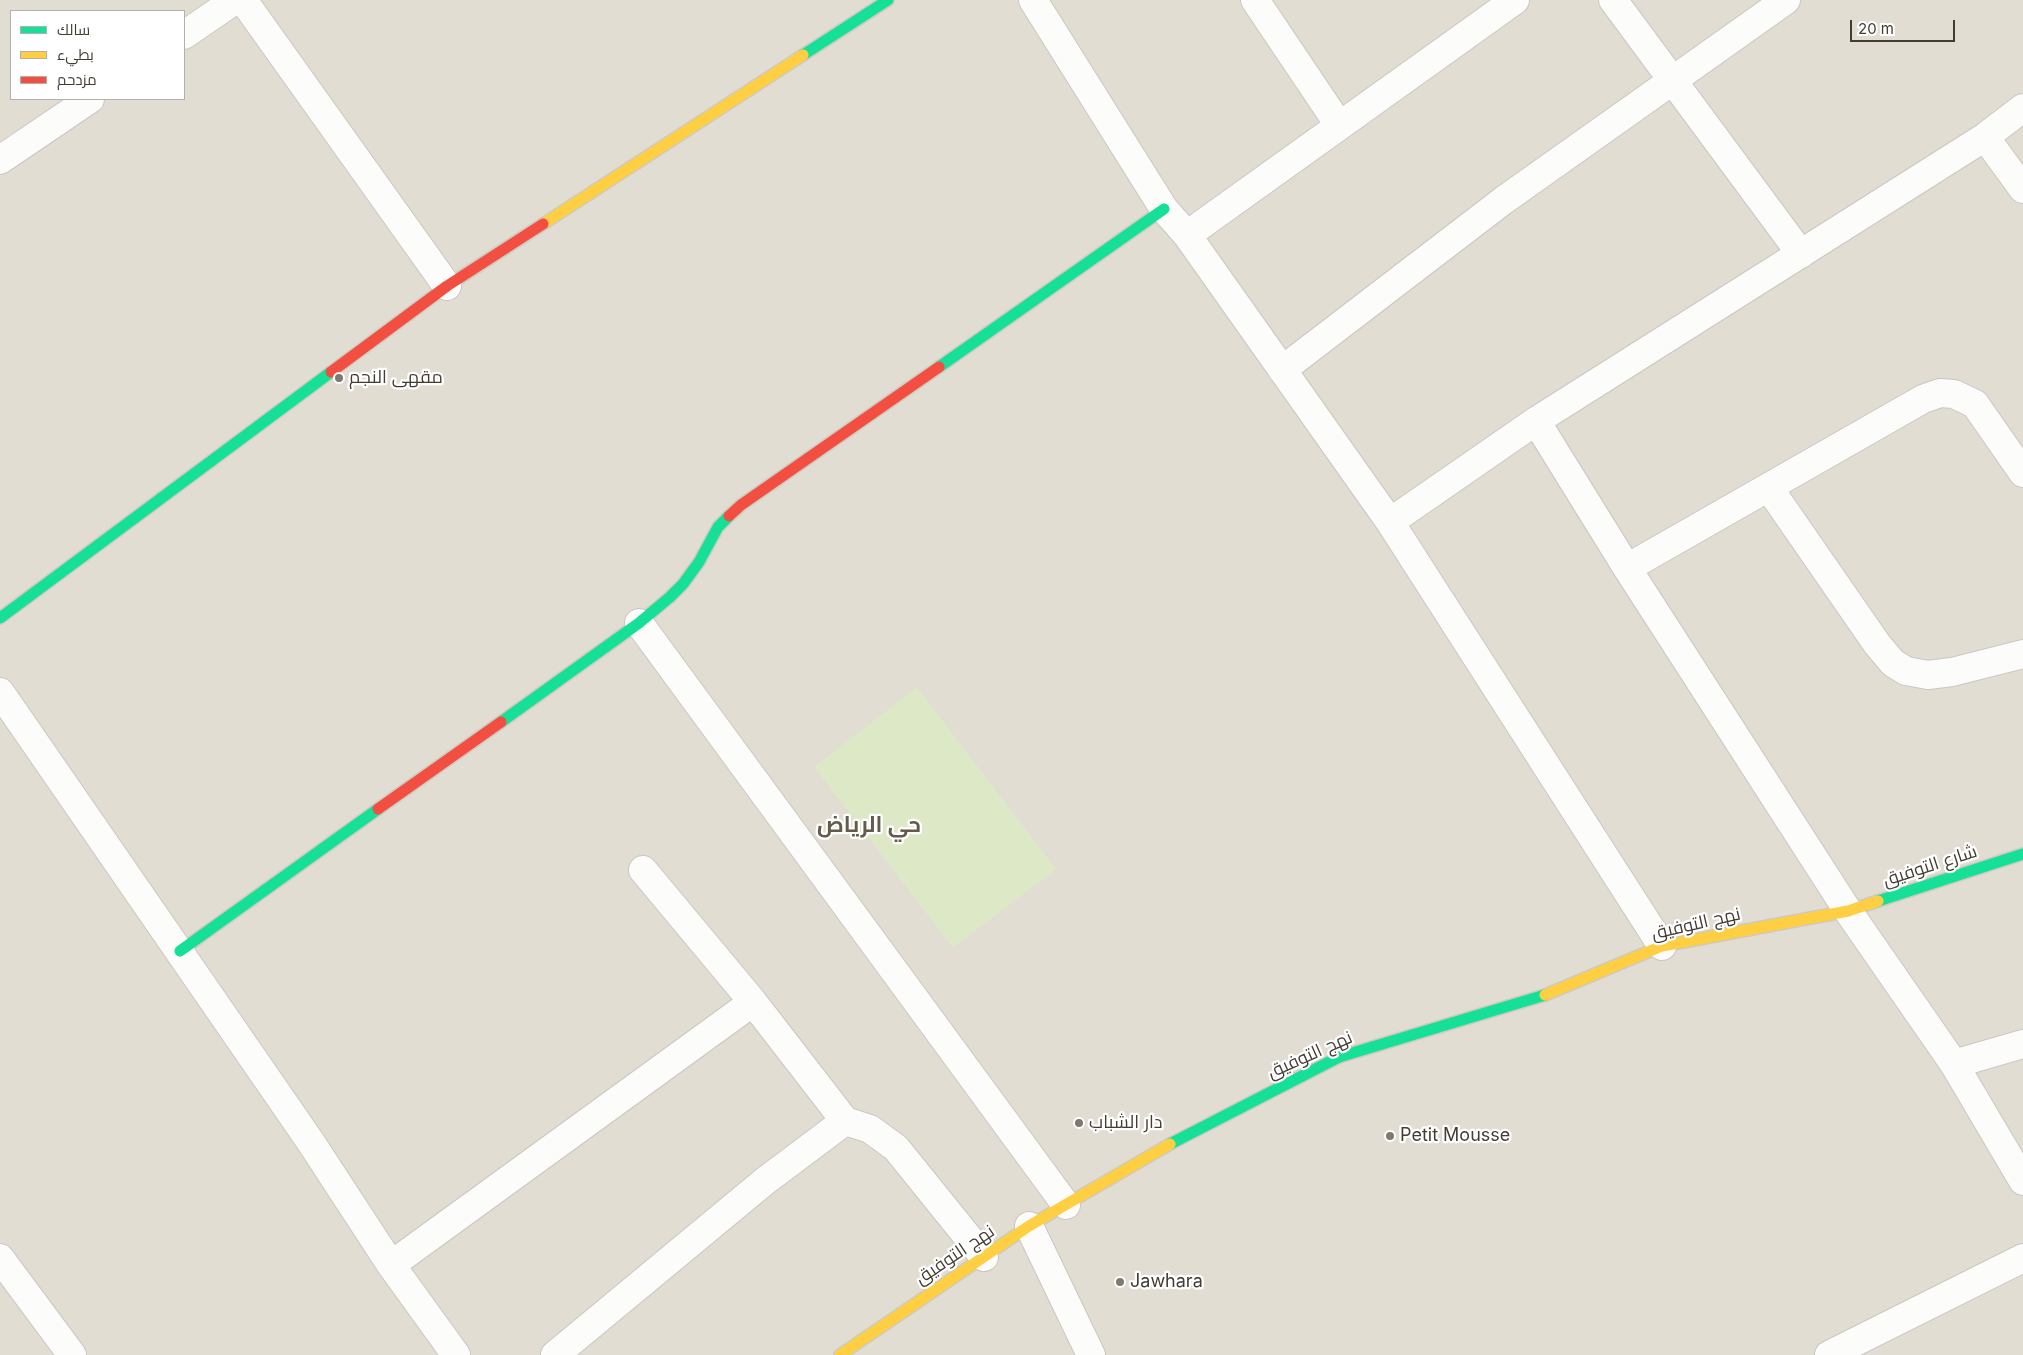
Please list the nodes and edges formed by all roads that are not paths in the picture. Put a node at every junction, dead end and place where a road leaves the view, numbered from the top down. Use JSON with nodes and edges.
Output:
{"nodes":[{"id":1,"x":235,"y":0,"type":"edge"},
{"id":2,"x":243,"y":0,"type":"edge"},
{"id":3,"x":888,"y":0,"type":"edge"},
{"id":4,"x":1033,"y":0,"type":"edge"},
{"id":5,"x":1255,"y":0,"type":"edge"},
{"id":6,"x":1515,"y":0,"type":"edge"},
{"id":7,"x":1613,"y":0,"type":"edge"},
{"id":8,"x":1786,"y":0,"type":"edge"},
{"id":9,"x":185,"y":34,"type":"edge"},
{"id":10,"x":1674,"y":79,"type":"junction"},
{"id":11,"x":89,"y":100,"type":"edge"},
{"id":12,"x":2023,"y":108,"type":"edge"},
{"id":13,"x":1339,"y":125,"type":"junction"},
{"id":14,"x":1985,"y":138,"type":"junction"},
{"id":15,"x":0,"y":160,"type":"edge"},
{"id":16,"x":2023,"y":190,"type":"edge"},
{"id":17,"x":1164,"y":209,"type":"junction"},
{"id":18,"x":1188,"y":235,"type":"junction"},
{"id":19,"x":1801,"y":254,"type":"junction"},
{"id":20,"x":447,"y":286,"type":"junction"},
{"id":21,"x":1282,"y":370,"type":"junction"},
{"id":22,"x":1536,"y":421,"type":"junction"},
{"id":23,"x":2023,"y":473,"type":"edge"},
{"id":24,"x":1769,"y":488,"type":"junction"},
{"id":25,"x":1390,"y":522,"type":"junction"},
{"id":26,"x":1627,"y":568,"type":"junction"},
{"id":27,"x":0,"y":618,"type":"edge"},
{"id":28,"x":639,"y":623,"type":"junction"},
{"id":29,"x":2023,"y":654,"type":"edge"},
{"id":30,"x":0,"y":692,"type":"edge"},
{"id":31,"x":2023,"y":854,"type":"edge"},
{"id":32,"x":643,"y":870,"type":"dead end"},
{"id":33,"x":1848,"y":911,"type":"junction"},
{"id":34,"x":1662,"y":946,"type":"junction"},
{"id":35,"x":180,"y":951,"type":"junction"},
{"id":36,"x":753,"y":1002,"type":"junction"},
{"id":37,"x":2023,"y":1044,"type":"edge"},
{"id":38,"x":1954,"y":1064,"type":"junction"},
{"id":39,"x":845,"y":1121,"type":"junction"},
{"id":40,"x":2023,"y":1181,"type":"edge"},
{"id":41,"x":1066,"y":1205,"type":"junction"},
{"id":42,"x":1029,"y":1226,"type":"junction"},
{"id":43,"x":984,"y":1257,"type":"junction"},
{"id":44,"x":0,"y":1258,"type":"edge"},
{"id":45,"x":2023,"y":1258,"type":"edge"},
{"id":46,"x":391,"y":1265,"type":"junction"},
{"id":47,"x":72,"y":1355,"type":"edge"},
{"id":48,"x":456,"y":1355,"type":"edge"},
{"id":49,"x":555,"y":1355,"type":"edge"},
{"id":50,"x":840,"y":1355,"type":"edge"},
{"id":51,"x":1092,"y":1355,"type":"edge"},
{"id":52,"x":1829,"y":1355,"type":"edge"}],
"edges":[{"from":1,"to":9,"type":"street"},
{"from":2,"to":20,"type":"street"},
{"from":3,"to":20,"type":"street"},
{"from":4,"to":17,"type":"street"},
{"from":5,"to":13,"type":"street"},
{"from":6,"to":13,"type":"street"},
{"from":7,"to":10,"type":"street"},
{"from":8,"to":10,"type":"street"},
{"from":10,"to":19,"type":"street"},
{"from":10,"to":21,"type":"street"},
{"from":11,"to":15,"type":"street"},
{"from":12,"to":14,"type":"street"},
{"from":13,"to":18,"type":"street"},
{"from":14,"to":16,"type":"street"},
{"from":14,"to":19,"type":"street"},
{"from":17,"to":18,"type":"street"},
{"from":17,"to":28,"type":"street"},
{"from":18,"to":21,"type":"street"},
{"from":19,"to":22,"type":"street"},
{"from":20,"to":27,"type":"street"},
{"from":21,"to":25,"type":"street"},
{"from":22,"to":25,"type":"street"},
{"from":22,"to":26,"type":"street"},
{"from":23,"to":24,"type":"street"},
{"from":24,"to":26,"type":"street"},
{"from":24,"to":29,"type":"street"},
{"from":25,"to":34,"type":"street"},
{"from":26,"to":33,"type":"street"},
{"from":28,"to":35,"type":"street"},
{"from":28,"to":41,"type":"street"},
{"from":30,"to":35,"type":"street"},
{"from":31,"to":33,"type":"street","name":"شارع التوفيق"},
{"from":32,"to":36,"type":"street"},
{"from":33,"to":34,"type":"street","name":"نهج التوفيق"},
{"from":33,"to":38,"type":"street"},
{"from":34,"to":41,"type":"street","name":"نهج التوفيق"},
{"from":35,"to":46,"type":"street"},
{"from":36,"to":39,"type":"street"},
{"from":36,"to":46,"type":"street"},
{"from":37,"to":38,"type":"street"},
{"from":38,"to":40,"type":"street"},
{"from":39,"to":43,"type":"street"},
{"from":39,"to":49,"type":"street"},
{"from":41,"to":42,"type":"street","name":"نهج التوفيق"},
{"from":42,"to":43,"type":"street","name":"نهج التوفيق"},
{"from":42,"to":51,"type":"street"},
{"from":43,"to":50,"type":"street","name":"نهج التوفيق"},
{"from":44,"to":47,"type":"street"},
{"from":45,"to":52,"type":"street"},
{"from":46,"to":48,"type":"street"}]}
